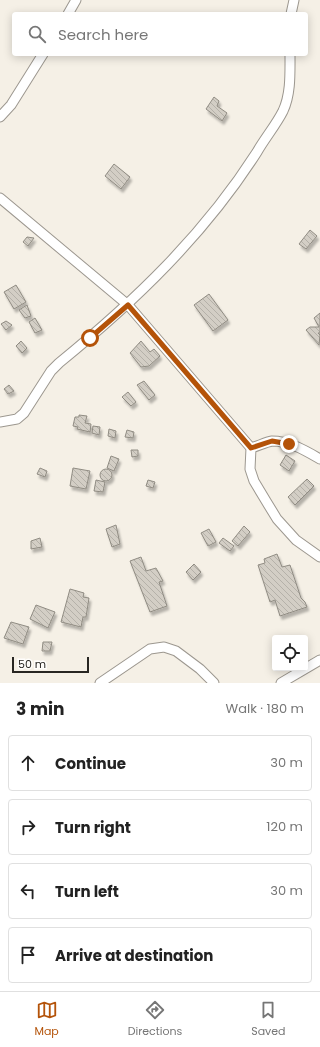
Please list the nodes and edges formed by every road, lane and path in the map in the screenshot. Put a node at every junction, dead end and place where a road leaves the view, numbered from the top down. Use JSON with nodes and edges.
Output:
{"nodes":[{"id":1,"x":76,"y":0,"type":"edge"},
{"id":2,"x":294,"y":0,"type":"edge"},
{"id":3,"x":69,"y":12,"type":"edge"},
{"id":4,"x":291,"y":12,"type":"edge"},
{"id":5,"x":42,"y":56,"type":"edge"},
{"id":6,"x":290,"y":56,"type":"edge"},
{"id":7,"x":0,"y":117,"type":"edge"},
{"id":8,"x":0,"y":198,"type":"edge"},
{"id":9,"x":128,"y":305,"type":"junction"},
{"id":10,"x":0,"y":422,"type":"edge"},
{"id":11,"x":251,"y":448,"type":"junction"},
{"id":12,"x":320,"y":459,"type":"edge"},
{"id":13,"x":320,"y":557,"type":"edge"},
{"id":14,"x":320,"y":660,"type":"edge"},
{"id":15,"x":100,"y":683,"type":"edge"},
{"id":16,"x":214,"y":683,"type":"edge"},
{"id":17,"x":281,"y":683,"type":"edge"}],
"edges":[{"from":1,"to":3,"type":"street"},
{"from":2,"to":4,"type":"street"},
{"from":5,"to":7,"type":"street"},
{"from":6,"to":9,"type":"street"},
{"from":8,"to":9,"type":"street"},
{"from":9,"to":10,"type":"street"},
{"from":9,"to":11,"type":"street"},
{"from":11,"to":12,"type":"street"},
{"from":11,"to":13,"type":"street"},
{"from":14,"to":17,"type":"street"},
{"from":15,"to":16,"type":"street"}]}
